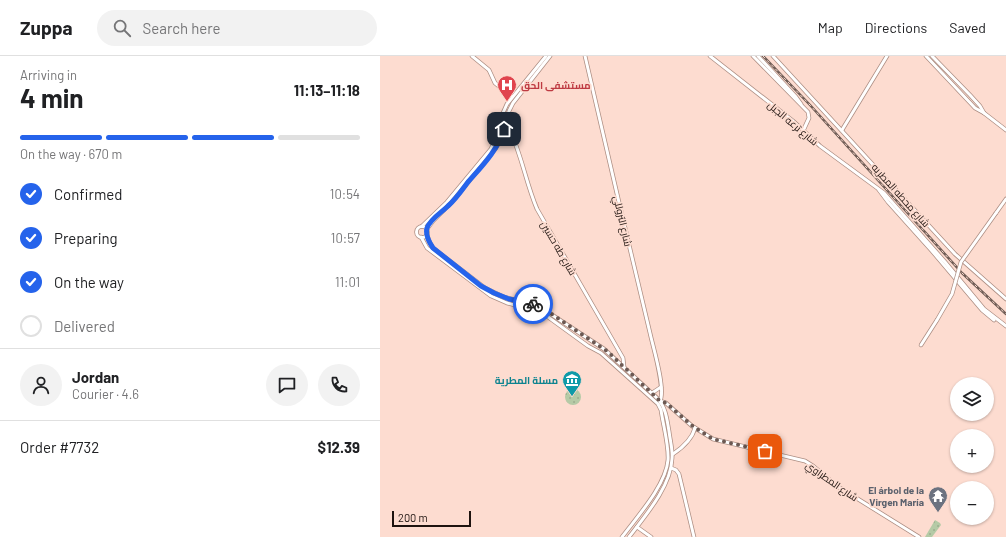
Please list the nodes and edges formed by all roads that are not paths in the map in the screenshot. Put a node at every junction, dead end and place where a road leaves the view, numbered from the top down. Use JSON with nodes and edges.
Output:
{"nodes":[{"id":1,"x":472,"y":56,"type":"edge"},
{"id":2,"x":546,"y":56,"type":"edge"},
{"id":3,"x":550,"y":56,"type":"edge"},
{"id":4,"x":585,"y":56,"type":"edge"},
{"id":5,"x":710,"y":56,"type":"edge"},
{"id":6,"x":753,"y":56,"type":"edge"},
{"id":7,"x":758,"y":56,"type":"edge"},
{"id":8,"x":773,"y":56,"type":"edge"},
{"id":9,"x":887,"y":56,"type":"edge"},
{"id":10,"x":926,"y":56,"type":"edge"},
{"id":11,"x":932,"y":56,"type":"edge"},
{"id":12,"x":512,"y":97,"type":"junction"},
{"id":13,"x":802,"y":106,"type":"junction"},
{"id":14,"x":984,"y":113,"type":"junction"},
{"id":15,"x":506,"y":122,"type":"junction"},
{"id":16,"x":842,"y":130,"type":"junction"},
{"id":17,"x":1006,"y":130,"type":"edge"},
{"id":18,"x":803,"y":131,"type":"junction"},
{"id":19,"x":1006,"y":199,"type":"edge"},
{"id":20,"x":422,"y":226,"type":"junction"},
{"id":21,"x":427,"y":229,"type":"junction"},
{"id":22,"x":427,"y":234,"type":"junction"},
{"id":23,"x":421,"y":238,"type":"junction"},
{"id":24,"x":1006,"y":299,"type":"edge"},
{"id":25,"x":517,"y":300,"type":"junction"},
{"id":26,"x":523,"y":302,"type":"junction"},
{"id":27,"x":516,"y":306,"type":"junction"},
{"id":28,"x":522,"y":307,"type":"junction"},
{"id":29,"x":1006,"y":327,"type":"edge"},
{"id":30,"x":921,"y":345,"type":"dead end"},
{"id":31,"x":624,"y":367,"type":"junction"},
{"id":32,"x":661,"y":386,"type":"junction"},
{"id":33,"x":652,"y":393,"type":"junction"},
{"id":34,"x":660,"y":401,"type":"junction"},
{"id":35,"x":695,"y":428,"type":"junction"},
{"id":36,"x":672,"y":454,"type":"junction"},
{"id":37,"x":671,"y":468,"type":"junction"},
{"id":38,"x":637,"y":527,"type":"junction"},
{"id":39,"x":622,"y":537,"type":"edge"},
{"id":40,"x":629,"y":537,"type":"edge"},
{"id":41,"x":650,"y":537,"type":"edge"},
{"id":42,"x":694,"y":537,"type":"edge"},
{"id":43,"x":919,"y":537,"type":"edge"}],
"edges":[{"from":1,"to":12,"type":"street"},
{"from":2,"to":12,"type":"street"},
{"from":3,"to":15,"type":"street"},
{"from":4,"to":32,"type":"street","name":"شارع التروللي"},
{"from":5,"to":18,"type":"street","name":"شارع ترعه الجبل"},
{"from":6,"to":13,"type":"street"},
{"from":7,"to":13,"type":"street"},
{"from":8,"to":16,"type":"street","name":"شارع محطه المطريه"},
{"from":9,"to":16,"type":"street"},
{"from":10,"to":14,"type":"street"},
{"from":11,"to":14,"type":"street"},
{"from":12,"to":20,"type":"street"},
{"from":13,"to":18,"type":"street"},
{"from":14,"to":17,"type":"street"},
{"from":15,"to":21,"type":"street"},
{"from":15,"to":31,"type":"street","name":"شارع طه حسين"},
{"from":16,"to":24,"type":"street","name":"شارع محطه المطريه"},
{"from":18,"to":29,"type":"street","name":"شارع ترعه الجبل"},
{"from":19,"to":30,"type":"street","bridge":true},
{"from":20,"to":21,"type":"street"},
{"from":20,"to":23,"type":"street"},
{"from":21,"to":22,"type":"street"},
{"from":22,"to":23,"type":"street"},
{"from":22,"to":25,"type":"street"},
{"from":23,"to":27,"type":"street"},
{"from":25,"to":26,"type":"street"},
{"from":25,"to":27,"type":"street"},
{"from":26,"to":28,"type":"street"},
{"from":26,"to":31,"type":"street"},
{"from":27,"to":28,"type":"street"},
{"from":28,"to":39,"type":"street"},
{"from":31,"to":33,"type":"street"},
{"from":32,"to":33,"type":"street"},
{"from":32,"to":34,"type":"street","name":"شارع التروللي"},
{"from":33,"to":34,"type":"street"},
{"from":34,"to":35,"type":"street","name":"شارع المطراوي"},
{"from":34,"to":36,"type":"street"},
{"from":35,"to":36,"type":"street"},
{"from":35,"to":43,"type":"street","name":"شارع المطراوي"},
{"from":36,"to":37,"type":"street"},
{"from":37,"to":38,"type":"street"},
{"from":37,"to":42,"type":"street"},
{"from":38,"to":40,"type":"street"},
{"from":38,"to":41,"type":"street"}]}
